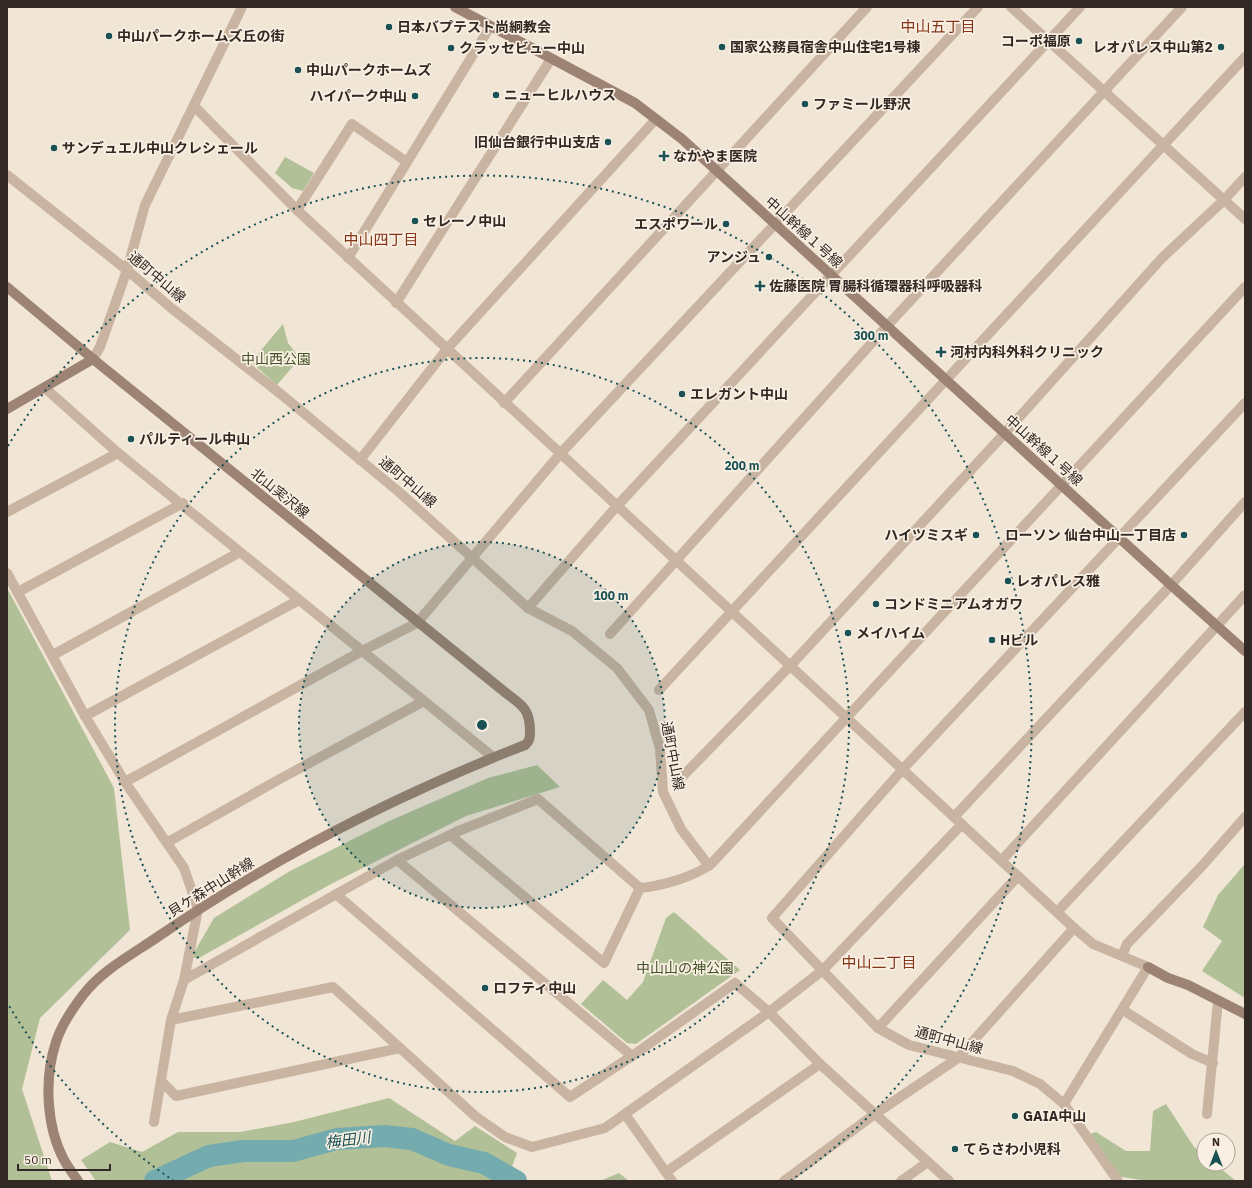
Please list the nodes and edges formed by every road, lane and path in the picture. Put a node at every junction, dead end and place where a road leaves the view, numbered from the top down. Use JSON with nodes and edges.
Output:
{"nodes":[{"id":1,"x":242,"y":7,"type":"edge"},
{"id":2,"x":455,"y":7,"type":"edge"},
{"id":3,"x":867,"y":7,"type":"edge"},
{"id":4,"x":978,"y":7,"type":"edge"},
{"id":5,"x":1011,"y":7,"type":"edge"},
{"id":6,"x":1080,"y":7,"type":"edge"},
{"id":7,"x":1182,"y":7,"type":"edge"},
{"id":8,"x":490,"y":27,"type":"junction"},
{"id":9,"x":1048,"y":41,"type":"junction"},
{"id":10,"x":1245,"y":57,"type":"edge"},
{"id":11,"x":551,"y":59,"type":"junction"},
{"id":12,"x":1104,"y":91,"type":"junction"},
{"id":13,"x":194,"y":106,"type":"junction"},
{"id":14,"x":656,"y":119,"type":"junction"},
{"id":15,"x":1164,"y":145,"type":"junction"},
{"id":16,"x":407,"y":162,"type":"junction"},
{"id":17,"x":717,"y":171,"type":"junction"},
{"id":18,"x":7,"y":175,"type":"edge"},
{"id":19,"x":1245,"y":177,"type":"edge"},
{"id":20,"x":1224,"y":200,"type":"junction"},
{"id":21,"x":296,"y":210,"type":"junction"},
{"id":22,"x":1245,"y":219,"type":"edge"},
{"id":23,"x":775,"y":224,"type":"junction"},
{"id":24,"x":348,"y":258,"type":"junction"},
{"id":25,"x":127,"y":270,"type":"junction"},
{"id":26,"x":832,"y":276,"type":"junction"},
{"id":27,"x":7,"y":287,"type":"edge"},
{"id":28,"x":1245,"y":287,"type":"edge"},
{"id":29,"x":396,"y":302,"type":"junction"},
{"id":30,"x":887,"y":326,"type":"junction"},
{"id":31,"x":447,"y":349,"type":"junction"},
{"id":32,"x":93,"y":359,"type":"junction"},
{"id":33,"x":946,"y":380,"type":"junction"},
{"id":34,"x":46,"y":388,"type":"junction"},
{"id":35,"x":504,"y":403,"type":"junction"},
{"id":36,"x":1245,"y":403,"type":"edge"},
{"id":37,"x":7,"y":409,"type":"edge"},
{"id":38,"x":1004,"y":434,"type":"junction"},
{"id":39,"x":118,"y":453,"type":"junction"},
{"id":40,"x":560,"y":454,"type":"junction"},
{"id":41,"x":360,"y":460,"type":"junction"},
{"id":42,"x":1062,"y":486,"type":"junction"},
{"id":43,"x":1245,"y":502,"type":"edge"},
{"id":44,"x":183,"y":503,"type":"junction"},
{"id":45,"x":617,"y":506,"type":"junction"},
{"id":46,"x":7,"y":512,"type":"edge"},
{"id":47,"x":1118,"y":537,"type":"junction"},
{"id":48,"x":240,"y":552,"type":"junction"},
{"id":49,"x":473,"y":556,"type":"junction"},
{"id":50,"x":675,"y":560,"type":"junction"},
{"id":51,"x":7,"y":573,"type":"edge"},
{"id":52,"x":1171,"y":585,"type":"junction"},
{"id":53,"x":18,"y":592,"type":"junction"},
{"id":54,"x":1245,"y":595,"type":"edge"},
{"id":55,"x":299,"y":600,"type":"junction"},
{"id":56,"x":528,"y":608,"type":"junction"},
{"id":57,"x":732,"y":612,"type":"junction"},
{"id":58,"x":417,"y":623,"type":"junction"},
{"id":59,"x":1217,"y":626,"type":"junction"},
{"id":60,"x":610,"y":634,"type":"dead end"},
{"id":61,"x":1245,"y":650,"type":"edge"},
{"id":62,"x":362,"y":651,"type":"junction"},
{"id":63,"x":52,"y":655,"type":"junction"},
{"id":64,"x":791,"y":665,"type":"junction"},
{"id":65,"x":659,"y":690,"type":"dead end"},
{"id":66,"x":424,"y":701,"type":"junction"},
{"id":67,"x":1245,"y":712,"type":"edge"},
{"id":68,"x":85,"y":716,"type":"junction"},
{"id":69,"x":846,"y":716,"type":"junction"},
{"id":70,"x":530,"y":724,"type":"joint"},
{"id":71,"x":493,"y":758,"type":"junction"},
{"id":72,"x":902,"y":770,"type":"junction"},
{"id":73,"x":680,"y":779,"type":"dead end"},
{"id":74,"x":125,"y":782,"type":"junction"},
{"id":75,"x":954,"y":817,"type":"junction"},
{"id":76,"x":1245,"y":817,"type":"edge"},
{"id":77,"x":962,"y":824,"type":"junction"},
{"id":78,"x":450,"y":835,"type":"junction"},
{"id":79,"x":168,"y":842,"type":"junction"},
{"id":80,"x":397,"y":860,"type":"junction"},
{"id":81,"x":1002,"y":860,"type":"junction"},
{"id":82,"x":708,"y":866,"type":"junction"},
{"id":83,"x":1018,"y":876,"type":"junction"},
{"id":84,"x":640,"y":888,"type":"junction"},
{"id":85,"x":336,"y":894,"type":"junction"},
{"id":86,"x":198,"y":909,"type":"junction"},
{"id":87,"x":1057,"y":912,"type":"junction"},
{"id":88,"x":1074,"y":928,"type":"junction"},
{"id":89,"x":1122,"y":955,"type":"junction"},
{"id":90,"x":1148,"y":967,"type":"junction"},
{"id":91,"x":823,"y":970,"type":"junction"},
{"id":92,"x":184,"y":980,"type":"junction"},
{"id":93,"x":1218,"y":1001,"type":"junction"},
{"id":94,"x":1123,"y":1010,"type":"junction"},
{"id":95,"x":769,"y":1012,"type":"junction"},
{"id":96,"x":1245,"y":1014,"type":"edge"},
{"id":97,"x":171,"y":1020,"type":"junction"},
{"id":98,"x":878,"y":1028,"type":"junction"},
{"id":99,"x":400,"y":1048,"type":"junction"},
{"id":100,"x":632,"y":1056,"type":"junction"},
{"id":101,"x":958,"y":1058,"type":"junction"},
{"id":102,"x":1213,"y":1063,"type":"junction"},
{"id":103,"x":820,"y":1064,"type":"junction"},
{"id":104,"x":161,"y":1081,"type":"junction"},
{"id":105,"x":1064,"y":1104,"type":"junction"},
{"id":106,"x":625,"y":1114,"type":"junction"},
{"id":107,"x":876,"y":1114,"type":"junction"},
{"id":108,"x":1207,"y":1114,"type":"dead end"},
{"id":109,"x":154,"y":1122,"type":"dead end"},
{"id":110,"x":928,"y":1162,"type":"junction"},
{"id":111,"x":666,"y":1172,"type":"junction"},
{"id":112,"x":78,"y":1181,"type":"edge"},
{"id":113,"x":672,"y":1181,"type":"edge"},
{"id":114,"x":784,"y":1181,"type":"edge"},
{"id":115,"x":901,"y":1181,"type":"edge"},
{"id":116,"x":949,"y":1181,"type":"edge"},
{"id":117,"x":1118,"y":1181,"type":"edge"}],
"edges":[{"from":1,"to":13,"type":"street"},
{"from":2,"to":8,"type":"street","name":"中山幹線１号線"},
{"from":3,"to":17,"type":"street"},
{"from":4,"to":23,"type":"street"},
{"from":5,"to":9,"type":"street"},
{"from":6,"to":9,"type":"street"},
{"from":7,"to":12,"type":"street"},
{"from":8,"to":11,"type":"street","name":"中山幹線１号線"},
{"from":8,"to":16,"type":"street"},
{"from":9,"to":12,"type":"street"},
{"from":9,"to":26,"type":"street"},
{"from":10,"to":15,"type":"street"},
{"from":11,"to":14,"type":"street","name":"中山幹線１号線"},
{"from":11,"to":29,"type":"street"},
{"from":12,"to":15,"type":"street"},
{"from":12,"to":30,"type":"street"},
{"from":13,"to":21,"type":"street"},
{"from":13,"to":25,"type":"street"},
{"from":14,"to":17,"type":"street","name":"中山幹線１号線"},
{"from":14,"to":31,"type":"street"},
{"from":15,"to":20,"type":"street"},
{"from":15,"to":33,"type":"street"},
{"from":16,"to":21,"type":"street"},
{"from":16,"to":24,"type":"street"},
{"from":17,"to":23,"type":"street","name":"中山幹線１号線"},
{"from":17,"to":35,"type":"street"},
{"from":18,"to":25,"type":"street","name":"通町中山線"},
{"from":19,"to":20,"type":"street"},
{"from":20,"to":22,"type":"street"},
{"from":20,"to":38,"type":"street"},
{"from":21,"to":24,"type":"street"},
{"from":23,"to":26,"type":"street","name":"中山幹線１号線"},
{"from":23,"to":40,"type":"street"},
{"from":24,"to":29,"type":"street"},
{"from":25,"to":32,"type":"street"},
{"from":25,"to":41,"type":"street","name":"通町中山線"},
{"from":26,"to":30,"type":"street","name":"中山幹線１号線"},
{"from":26,"to":45,"type":"street"},
{"from":27,"to":32,"type":"street","name":"北山実沢線"},
{"from":28,"to":42,"type":"street"},
{"from":29,"to":31,"type":"street"},
{"from":30,"to":33,"type":"street","name":"中山幹線１号線"},
{"from":30,"to":50,"type":"street"},
{"from":31,"to":35,"type":"street"},
{"from":31,"to":41,"type":"street"},
{"from":32,"to":34,"type":"street"},
{"from":32,"to":58,"type":"street","name":"北山実沢線"},
{"from":33,"to":38,"type":"street","name":"中山幹線１号線"},
{"from":33,"to":57,"type":"street"},
{"from":34,"to":37,"type":"street"},
{"from":34,"to":39,"type":"street"},
{"from":35,"to":40,"type":"street"},
{"from":36,"to":47,"type":"street"},
{"from":38,"to":42,"type":"street","name":"中山幹線１号線"},
{"from":38,"to":64,"type":"street"},
{"from":39,"to":44,"type":"street"},
{"from":39,"to":46,"type":"street"},
{"from":40,"to":45,"type":"street"},
{"from":40,"to":49,"type":"street"},
{"from":41,"to":49,"type":"street","name":"通町中山線"},
{"from":42,"to":47,"type":"street","name":"中山幹線１号線"},
{"from":42,"to":69,"type":"street"},
{"from":43,"to":52,"type":"street"},
{"from":44,"to":48,"type":"street"},
{"from":44,"to":53,"type":"street"},
{"from":45,"to":50,"type":"street"},
{"from":45,"to":56,"type":"street"},
{"from":47,"to":52,"type":"street","name":"中山幹線１号線"},
{"from":47,"to":72,"type":"street"},
{"from":48,"to":55,"type":"street"},
{"from":48,"to":63,"type":"street"},
{"from":49,"to":56,"type":"street","name":"通町中山線"},
{"from":49,"to":58,"type":"street"},
{"from":50,"to":57,"type":"street"},
{"from":50,"to":60,"type":"street"},
{"from":51,"to":53,"type":"street"},
{"from":52,"to":59,"type":"street","name":"中山幹線１号線"},
{"from":52,"to":75,"type":"street"},
{"from":53,"to":63,"type":"street"},
{"from":54,"to":59,"type":"street"},
{"from":55,"to":62,"type":"street"},
{"from":55,"to":68,"type":"street"},
{"from":56,"to":82,"type":"street","name":"通町中山線"},
{"from":57,"to":64,"type":"street"},
{"from":57,"to":65,"type":"street"},
{"from":58,"to":62,"type":"street"},
{"from":58,"to":70,"type":"street","name":"北山実沢線"},
{"from":59,"to":61,"type":"street","name":"中山幹線１号線"},
{"from":59,"to":81,"type":"street"},
{"from":62,"to":66,"type":"street"},
{"from":62,"to":74,"type":"street"},
{"from":63,"to":68,"type":"street"},
{"from":64,"to":69,"type":"street"},
{"from":64,"to":73,"type":"street"},
{"from":66,"to":71,"type":"street"},
{"from":66,"to":79,"type":"street"},
{"from":67,"to":87,"type":"street"},
{"from":68,"to":74,"type":"street"},
{"from":69,"to":72,"type":"street"},
{"from":69,"to":82,"type":"street"},
{"from":70,"to":71,"type":"street","name":"貝ケ森中山幹線"},
{"from":71,"to":86,"type":"street","name":"貝ケ森中山幹線"},
{"from":72,"to":75,"type":"street"},
{"from":72,"to":91,"type":"street","name":"通町中山線"},
{"from":74,"to":79,"type":"street"},
{"from":75,"to":77,"type":"street"},
{"from":76,"to":89,"type":"street"},
{"from":77,"to":81,"type":"street"},
{"from":77,"to":91,"type":"street"},
{"from":78,"to":80,"type":"street"},
{"from":78,"to":84,"type":"street"},
{"from":78,"to":84,"type":"street"},
{"from":79,"to":86,"type":"street"},
{"from":80,"to":85,"type":"street"},
{"from":80,"to":100,"type":"street"},
{"from":81,"to":83,"type":"street"},
{"from":82,"to":84,"type":"street"},
{"from":83,"to":87,"type":"street"},
{"from":83,"to":98,"type":"street"},
{"from":85,"to":92,"type":"street"},
{"from":85,"to":100,"type":"street"},
{"from":86,"to":92,"type":"street"},
{"from":86,"to":112,"type":"street","name":"貝ケ森中山幹線"},
{"from":87,"to":88,"type":"street"},
{"from":88,"to":89,"type":"street"},
{"from":88,"to":101,"type":"street"},
{"from":89,"to":90,"type":"street"},
{"from":90,"to":93,"type":"street"},
{"from":90,"to":94,"type":"street"},
{"from":91,"to":95,"type":"street"},
{"from":91,"to":98,"type":"street","name":"通町中山線"},
{"from":92,"to":97,"type":"street"},
{"from":93,"to":96,"type":"street"},
{"from":93,"to":102,"type":"street"},
{"from":94,"to":102,"type":"street"},
{"from":94,"to":105,"type":"street"},
{"from":95,"to":100,"type":"street"},
{"from":95,"to":103,"type":"street"},
{"from":95,"to":106,"type":"street"},
{"from":97,"to":99,"type":"street"},
{"from":97,"to":104,"type":"street"},
{"from":98,"to":101,"type":"street","name":"通町中山線"},
{"from":99,"to":104,"type":"street"},
{"from":99,"to":106,"type":"street"},
{"from":101,"to":105,"type":"street","name":"通町中山線"},
{"from":101,"to":107,"type":"street"},
{"from":102,"to":108,"type":"street"},
{"from":103,"to":107,"type":"street"},
{"from":103,"to":111,"type":"street"},
{"from":104,"to":109,"type":"street"},
{"from":105,"to":117,"type":"street","name":"通町中山線"},
{"from":106,"to":111,"type":"street"},
{"from":107,"to":110,"type":"street"},
{"from":107,"to":114,"type":"street"},
{"from":110,"to":115,"type":"street"},
{"from":110,"to":116,"type":"street"},
{"from":111,"to":113,"type":"street"}]}
